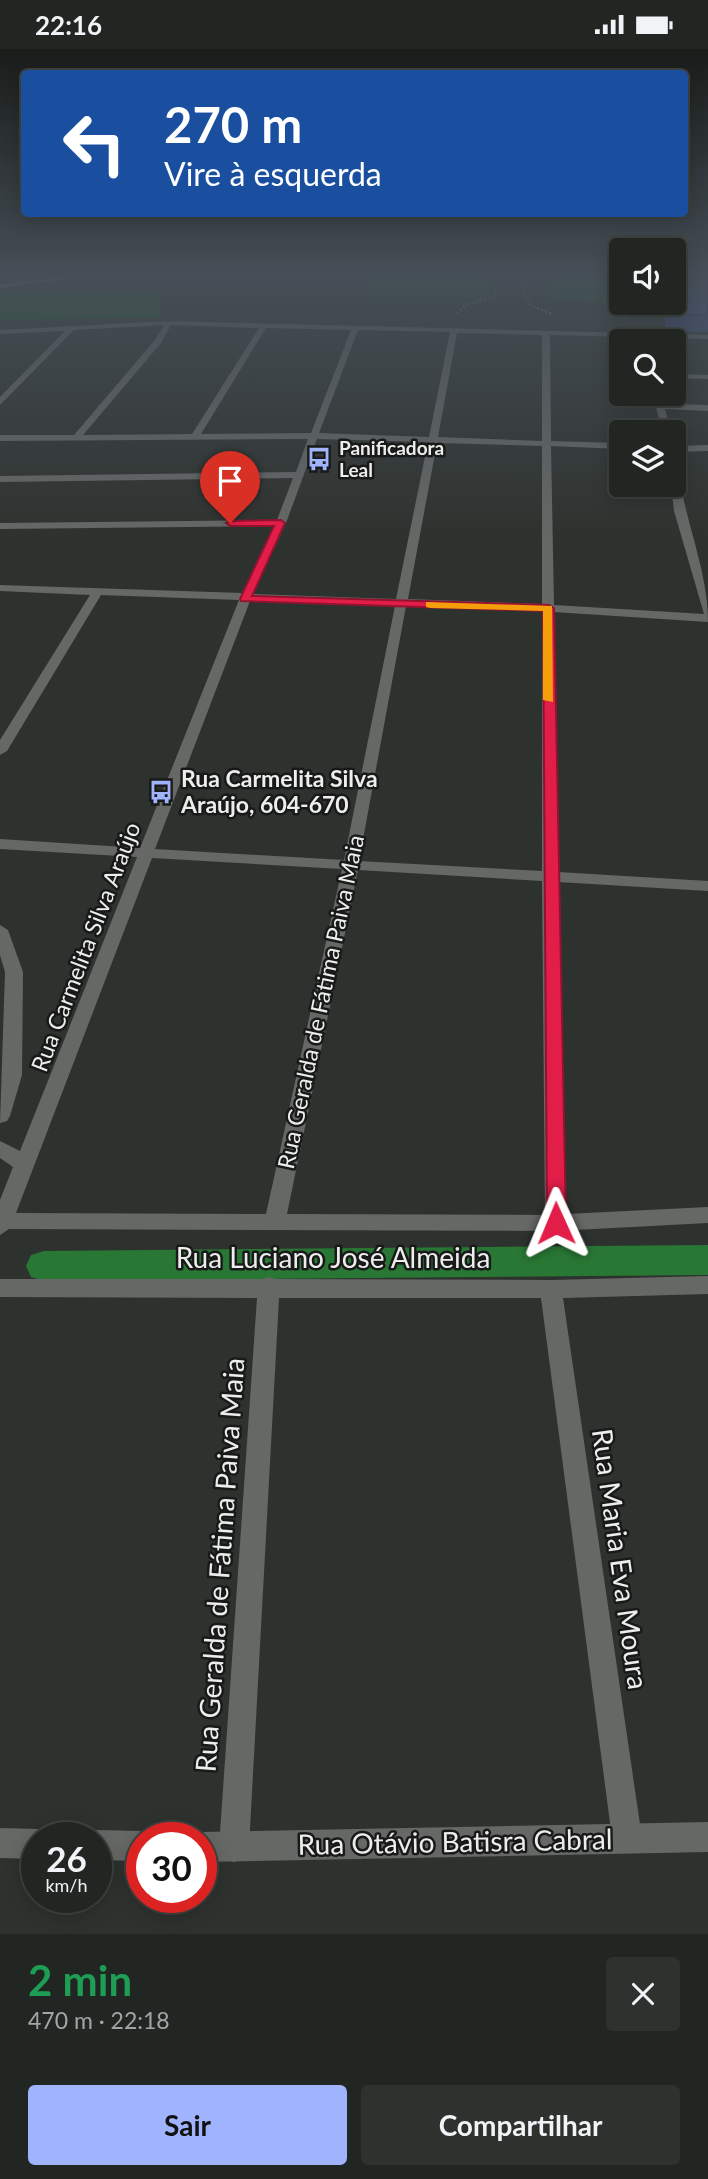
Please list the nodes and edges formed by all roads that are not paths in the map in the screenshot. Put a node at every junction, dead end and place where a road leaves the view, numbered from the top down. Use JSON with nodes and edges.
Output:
{"nodes":[{"id":1,"x":38,"y":363,"type":"edge"},
{"id":2,"x":140,"y":363,"type":"edge"},
{"id":3,"x":240,"y":363,"type":"edge"},
{"id":4,"x":343,"y":363,"type":"edge"},
{"id":5,"x":447,"y":363,"type":"edge"},
{"id":6,"x":546,"y":363,"type":"edge"},
{"id":7,"x":686,"y":376,"type":"edge"},
{"id":8,"x":708,"y":377,"type":"edge"},
{"id":9,"x":0,"y":402,"type":"edge"},
{"id":10,"x":659,"y":406,"type":"joint"},
{"id":11,"x":708,"y":408,"type":"edge"},
{"id":12,"x":663,"y":420,"type":"edge"},
{"id":13,"x":315,"y":436,"type":"junction"},
{"id":14,"x":194,"y":437,"type":"junction"},
{"id":15,"x":0,"y":438,"type":"edge"},
{"id":16,"x":76,"y":438,"type":"junction"},
{"id":17,"x":432,"y":439,"type":"junction"},
{"id":18,"x":547,"y":442,"type":"junction"},
{"id":19,"x":609,"y":445,"type":"edge"},
{"id":20,"x":708,"y":448,"type":"edge"},
{"id":21,"x":686,"y":449,"type":"edge"},
{"id":22,"x":300,"y":475,"type":"junction"},
{"id":23,"x":0,"y":479,"type":"edge"},
{"id":24,"x":677,"y":497,"type":"edge"},
{"id":25,"x":281,"y":523,"type":"junction"},
{"id":26,"x":0,"y":526,"type":"edge"},
{"id":27,"x":0,"y":588,"type":"edge"},
{"id":28,"x":97,"y":592,"type":"junction"},
{"id":29,"x":245,"y":599,"type":"junction"},
{"id":30,"x":399,"y":604,"type":"junction"},
{"id":31,"x":549,"y":608,"type":"junction"},
{"id":32,"x":708,"y":612,"type":"edge"},
{"id":33,"x":708,"y":618,"type":"edge"},
{"id":34,"x":0,"y":751,"type":"edge"},
{"id":35,"x":0,"y":844,"type":"edge"},
{"id":36,"x":148,"y":852,"type":"junction"},
{"id":37,"x":351,"y":864,"type":"junction"},
{"id":38,"x":550,"y":878,"type":"junction"},
{"id":39,"x":708,"y":886,"type":"edge"},
{"id":40,"x":0,"y":930,"type":"edge"},
{"id":41,"x":0,"y":1116,"type":"edge"},
{"id":42,"x":0,"y":1148,"type":"edge"},
{"id":43,"x":25,"y":1164,"type":"junction"},
{"id":44,"x":708,"y":1215,"type":"edge"},
{"id":45,"x":275,"y":1220,"type":"junction"},
{"id":46,"x":556,"y":1223,"type":"junction"},
{"id":47,"x":1,"y":1224,"type":"edge"},
{"id":48,"x":708,"y":1285,"type":"edge"},
{"id":49,"x":269,"y":1286,"type":"junction"},
{"id":50,"x":0,"y":1288,"type":"edge"},
{"id":51,"x":551,"y":1289,"type":"junction"},
{"id":52,"x":627,"y":1837,"type":"junction"},
{"id":53,"x":708,"y":1837,"type":"edge"},
{"id":54,"x":0,"y":1843,"type":"edge"},
{"id":55,"x":21,"y":1844,"type":"edge"},
{"id":56,"x":217,"y":1847,"type":"edge"},
{"id":57,"x":234,"y":1847,"type":"junction"}],
"edges":[{"from":1,"to":9,"type":"street"},
{"from":2,"to":16,"type":"street"},
{"from":3,"to":14,"type":"street"},
{"from":4,"to":13,"type":"street","name":"Rua Carmelita Silva Araújo"},
{"from":5,"to":17,"type":"street","name":"Rua Geralda de Fátima Paiva Maia"},
{"from":6,"to":18,"type":"street"},
{"from":7,"to":8,"type":"street"},
{"from":10,"to":11,"type":"street"},
{"from":10,"to":12,"type":"street"},
{"from":13,"to":14,"type":"street"},
{"from":13,"to":17,"type":"street"},
{"from":13,"to":22,"type":"street","name":"Rua Carmelita Silva Araújo"},
{"from":14,"to":16,"type":"street"},
{"from":15,"to":16,"type":"street"},
{"from":17,"to":18,"type":"street"},
{"from":17,"to":30,"type":"street","name":"Rua Geralda de Fátima Paiva Maia"},
{"from":18,"to":19,"type":"street"},
{"from":18,"to":31,"type":"street"},
{"from":20,"to":21,"type":"street"},
{"from":22,"to":23,"type":"street"},
{"from":22,"to":25,"type":"street","name":"Rua Carmelita Silva Araújo"},
{"from":24,"to":32,"type":"street"},
{"from":25,"to":26,"type":"street"},
{"from":25,"to":29,"type":"street","name":"Rua Carmelita Silva Araújo"},
{"from":27,"to":28,"type":"street"},
{"from":28,"to":29,"type":"street"},
{"from":28,"to":34,"type":"street"},
{"from":29,"to":30,"type":"street"},
{"from":29,"to":36,"type":"street","name":"Rua Carmelita Silva Araújo"},
{"from":30,"to":31,"type":"street"},
{"from":30,"to":37,"type":"street","name":"Rua Geralda de Fátima Paiva Maia"},
{"from":31,"to":33,"type":"street"},
{"from":31,"to":38,"type":"street"},
{"from":35,"to":36,"type":"street"},
{"from":36,"to":37,"type":"street"},
{"from":36,"to":43,"type":"street","name":"Rua Carmelita Silva Araújo"},
{"from":37,"to":38,"type":"street"},
{"from":37,"to":45,"type":"street","name":"Rua Geralda de Fátima Paiva Maia"},
{"from":38,"to":39,"type":"street"},
{"from":38,"to":46,"type":"street"},
{"from":40,"to":41,"type":"street"},
{"from":42,"to":43,"type":"street"},
{"from":43,"to":47,"type":"street","name":"Rua Carmelita Silva Araújo"},
{"from":44,"to":46,"type":"street","name":"Rua Luciano José Almeida"},
{"from":45,"to":46,"type":"street","name":"Rua Luciano José Almeida"},
{"from":45,"to":47,"type":"street","name":"Rua Luciano José Almeida"},
{"from":48,"to":51,"type":"street","name":"Rua Luciano José Almeida"},
{"from":49,"to":50,"type":"street","name":"Rua Luciano José Almeida"},
{"from":49,"to":51,"type":"street","name":"Rua Luciano José Almeida"},
{"from":49,"to":57,"type":"street","name":"Rua Geralda de Fátima Paiva Maia"},
{"from":51,"to":52,"type":"street","name":"Rua Maria Eva Moura"},
{"from":52,"to":53,"type":"street","name":"Rua Otávio Batisra Cabral"},
{"from":52,"to":57,"type":"street","name":"Rua Otávio Batisra Cabral"},
{"from":54,"to":55,"type":"street"},
{"from":56,"to":57,"type":"street","name":"Rua Otávio Batisra Cabral"}]}
